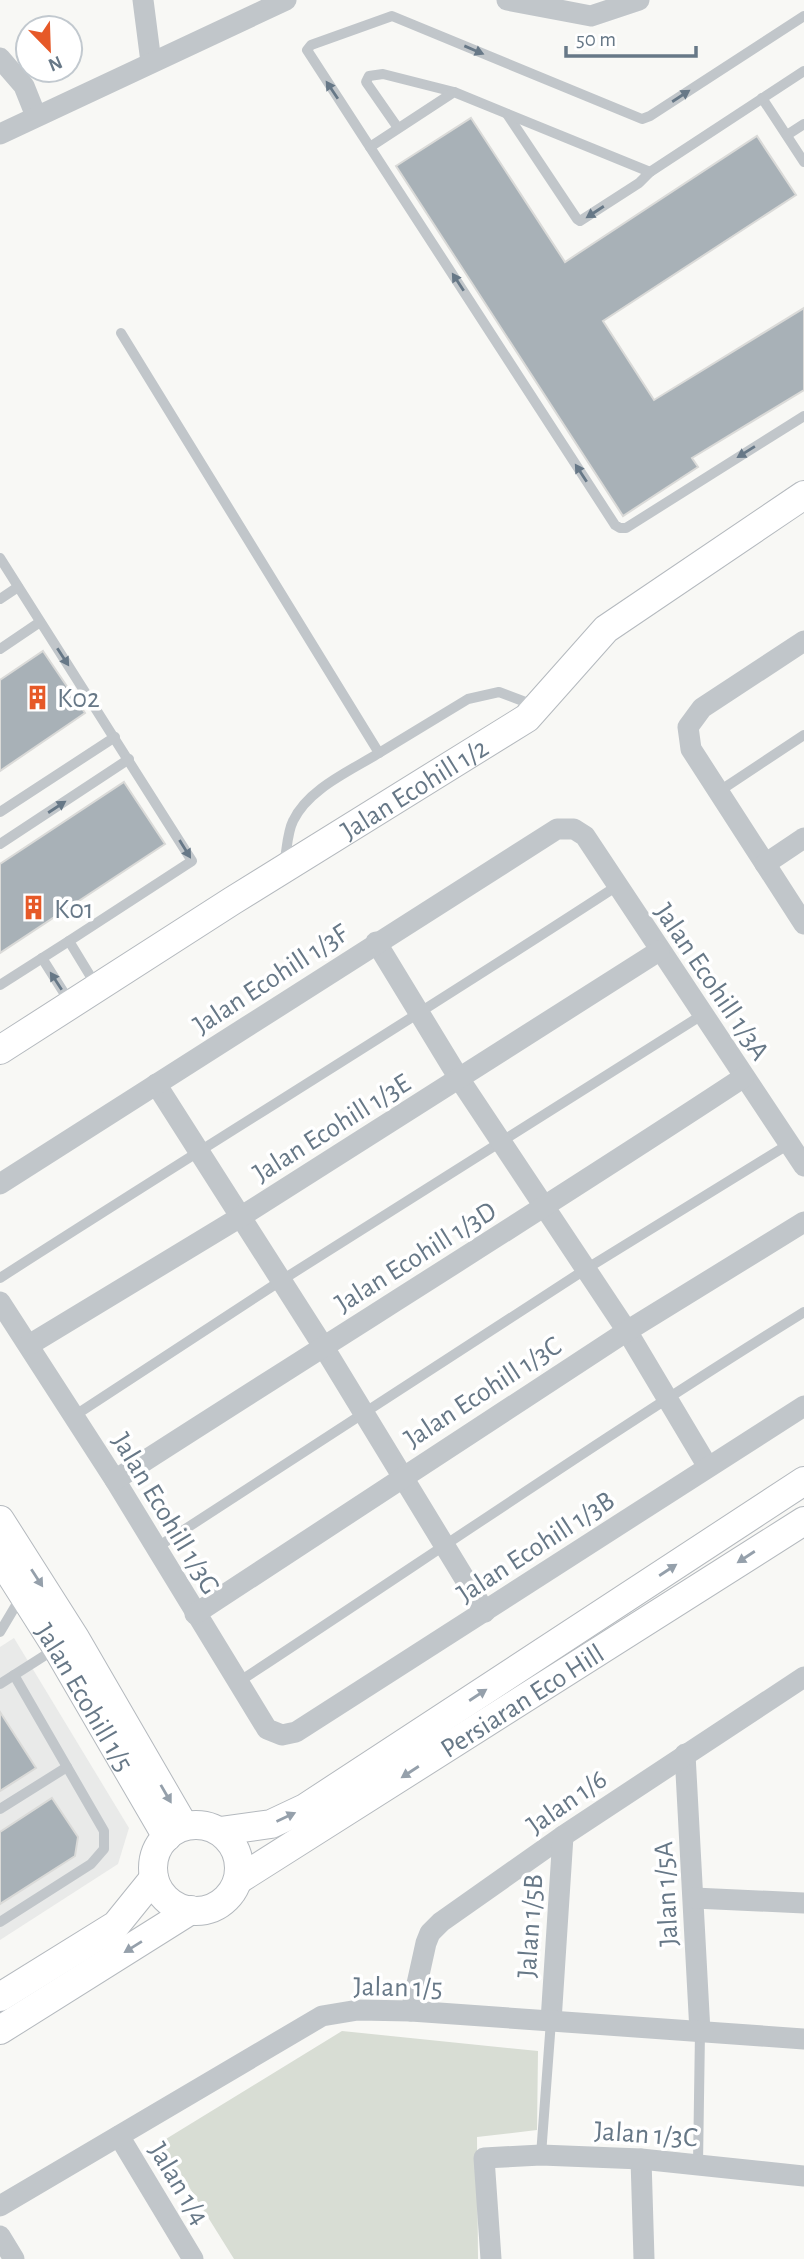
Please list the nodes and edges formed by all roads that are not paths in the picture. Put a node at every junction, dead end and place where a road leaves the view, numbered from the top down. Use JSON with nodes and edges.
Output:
{"nodes":[{"id":1,"x":143,"y":0,"type":"edge"},
{"id":2,"x":286,"y":0,"type":"edge"},
{"id":3,"x":507,"y":0,"type":"edge"},
{"id":4,"x":639,"y":0,"type":"edge"},
{"id":5,"x":804,"y":16,"type":"edge"},
{"id":6,"x":0,"y":58,"type":"edge"},
{"id":7,"x":151,"y":62,"type":"junction"},
{"id":8,"x":804,"y":71,"type":"edge"},
{"id":9,"x":454,"y":92,"type":"junction"},
{"id":10,"x":762,"y":98,"type":"junction"},
{"id":11,"x":507,"y":114,"type":"junction"},
{"id":12,"x":36,"y":116,"type":"junction"},
{"id":13,"x":804,"y":124,"type":"edge"},
{"id":14,"x":398,"y":128,"type":"junction"},
{"id":15,"x":0,"y":134,"type":"edge"},
{"id":16,"x":787,"y":135,"type":"junction"},
{"id":17,"x":370,"y":146,"type":"junction"},
{"id":18,"x":804,"y":162,"type":"edge"},
{"id":19,"x":650,"y":172,"type":"junction"},
{"id":20,"x":121,"y":333,"type":"dead end"},
{"id":21,"x":804,"y":416,"type":"edge"},
{"id":22,"x":804,"y":495,"type":"edge"},
{"id":23,"x":0,"y":558,"type":"edge"},
{"id":24,"x":18,"y":587,"type":"junction"},
{"id":25,"x":0,"y":599,"type":"edge"},
{"id":26,"x":40,"y":622,"type":"junction"},
{"id":27,"x":804,"y":641,"type":"edge"},
{"id":28,"x":0,"y":649,"type":"edge"},
{"id":29,"x":536,"y":707,"type":"junction"},
{"id":30,"x":804,"y":735,"type":"edge"},
{"id":31,"x":115,"y":737,"type":"junction"},
{"id":32,"x":379,"y":753,"type":"junction"},
{"id":33,"x":129,"y":760,"type":"junction"},
{"id":34,"x":718,"y":792,"type":"junction"},
{"id":35,"x":0,"y":813,"type":"edge"},
{"id":36,"x":574,"y":829,"type":"joint"},
{"id":37,"x":804,"y":838,"type":"edge"},
{"id":38,"x":0,"y":844,"type":"edge"},
{"id":39,"x":765,"y":864,"type":"junction"},
{"id":40,"x":284,"y":869,"type":"junction"},
{"id":41,"x":617,"y":886,"type":"junction"},
{"id":42,"x":804,"y":924,"type":"edge"},
{"id":43,"x":69,"y":941,"type":"junction"},
{"id":44,"x":376,"y":942,"type":"junction"},
{"id":45,"x":659,"y":951,"type":"junction"},
{"id":46,"x":42,"y":958,"type":"junction"},
{"id":47,"x":0,"y":985,"type":"edge"},
{"id":48,"x":97,"y":987,"type":"junction"},
{"id":49,"x":71,"y":1004,"type":"junction"},
{"id":50,"x":420,"y":1014,"type":"junction"},
{"id":51,"x":702,"y":1015,"type":"junction"},
{"id":52,"x":0,"y":1050,"type":"edge"},
{"id":53,"x":744,"y":1077,"type":"junction"},
{"id":54,"x":460,"y":1080,"type":"junction"},
{"id":55,"x":156,"y":1084,"type":"junction"},
{"id":56,"x":502,"y":1142,"type":"junction"},
{"id":57,"x":789,"y":1144,"type":"junction"},
{"id":58,"x":199,"y":1150,"type":"junction"},
{"id":59,"x":804,"y":1166,"type":"edge"},
{"id":60,"x":0,"y":1184,"type":"edge"},
{"id":61,"x":545,"y":1207,"type":"junction"},
{"id":62,"x":242,"y":1216,"type":"junction"},
{"id":63,"x":804,"y":1222,"type":"edge"},
{"id":64,"x":586,"y":1269,"type":"junction"},
{"id":65,"x":0,"y":1278,"type":"edge"},
{"id":66,"x":282,"y":1279,"type":"junction"},
{"id":67,"x":0,"y":1302,"type":"edge"},
{"id":68,"x":804,"y":1312,"type":"edge"},
{"id":69,"x":627,"y":1331,"type":"junction"},
{"id":70,"x":29,"y":1345,"type":"junction"},
{"id":71,"x":323,"y":1346,"type":"junction"},
{"id":72,"x":666,"y":1397,"type":"junction"},
{"id":73,"x":804,"y":1406,"type":"edge"},
{"id":74,"x":364,"y":1413,"type":"junction"},
{"id":75,"x":75,"y":1416,"type":"junction"},
{"id":76,"x":708,"y":1467,"type":"junction"},
{"id":77,"x":402,"y":1476,"type":"junction"},
{"id":78,"x":115,"y":1480,"type":"junction"},
{"id":79,"x":804,"y":1482,"type":"edge"},
{"id":80,"x":0,"y":1520,"type":"edge"},
{"id":81,"x":804,"y":1521,"type":"edge"},
{"id":82,"x":446,"y":1546,"type":"junction"},
{"id":83,"x":156,"y":1548,"type":"junction"},
{"id":84,"x":0,"y":1558,"type":"edge"},
{"id":85,"x":23,"y":1593,"type":"junction"},
{"id":86,"x":485,"y":1612,"type":"junction"},
{"id":87,"x":195,"y":1614,"type":"junction"},
{"id":88,"x":0,"y":1632,"type":"edge"},
{"id":89,"x":57,"y":1648,"type":"junction"},
{"id":90,"x":14,"y":1675,"type":"junction"},
{"id":91,"x":804,"y":1676,"type":"edge"},
{"id":92,"x":237,"y":1683,"type":"junction"},
{"id":93,"x":0,"y":1684,"type":"edge"},
{"id":94,"x":296,"y":1732,"type":"joint"},
{"id":95,"x":685,"y":1754,"type":"junction"},
{"id":96,"x":67,"y":1768,"type":"junction"},
{"id":97,"x":0,"y":1809,"type":"edge"},
{"id":98,"x":220,"y":1831,"type":"junction"},
{"id":99,"x":176,"y":1832,"type":"junction"},
{"id":100,"x":564,"y":1836,"type":"junction"},
{"id":101,"x":154,"y":1878,"type":"junction"},
{"id":102,"x":238,"y":1880,"type":"junction"},
{"id":103,"x":694,"y":1898,"type":"junction"},
{"id":104,"x":804,"y":1903,"type":"edge"},
{"id":105,"x":191,"y":1910,"type":"junction"},
{"id":106,"x":0,"y":1922,"type":"edge"},
{"id":107,"x":0,"y":1997,"type":"edge"},
{"id":108,"x":411,"y":2011,"type":"junction"},
{"id":109,"x":551,"y":2021,"type":"junction"},
{"id":110,"x":0,"y":2030,"type":"edge"},
{"id":111,"x":700,"y":2032,"type":"junction"},
{"id":112,"x":804,"y":2039,"type":"edge"},
{"id":113,"x":119,"y":2136,"type":"junction"},
{"id":114,"x":541,"y":2155,"type":"junction"},
{"id":115,"x":640,"y":2159,"type":"junction"},
{"id":116,"x":698,"y":2164,"type":"junction"},
{"id":117,"x":804,"y":2176,"type":"edge"},
{"id":118,"x":0,"y":2206,"type":"edge"},
{"id":119,"x":0,"y":2236,"type":"edge"},
{"id":120,"x":14,"y":2259,"type":"edge"},
{"id":121,"x":193,"y":2259,"type":"edge"},
{"id":122,"x":491,"y":2259,"type":"edge"},
{"id":123,"x":644,"y":2259,"type":"edge"}],
"edges":[{"from":1,"to":7,"type":"street"},
{"from":2,"to":7,"type":"street"},
{"from":3,"to":4,"type":"street"},
{"from":17,"to":5,"type":"lane","one_way":true},
{"from":6,"to":12,"type":"street"},
{"from":7,"to":12,"type":"street"},
{"from":8,"to":10,"type":"lane"},
{"from":9,"to":11,"type":"lane"},
{"from":9,"to":14,"type":"lane"},
{"from":9,"to":14,"type":"lane"},
{"from":10,"to":16,"type":"lane"},
{"from":10,"to":19,"type":"lane"},
{"from":11,"to":19,"type":"lane"},
{"from":19,"to":11,"type":"lane","one_way":true},
{"from":12,"to":15,"type":"street"},
{"from":13,"to":16,"type":"lane"},
{"from":14,"to":17,"type":"lane"},
{"from":16,"to":18,"type":"lane"},
{"from":21,"to":17,"type":"lane","one_way":true},
{"from":20,"to":32,"type":"lane"},
{"from":22,"to":29,"type":"street","name":"Jalan Ecohill 1/2"},
{"from":23,"to":24,"type":"lane"},
{"from":24,"to":25,"type":"lane"},
{"from":24,"to":26,"type":"lane"},
{"from":26,"to":28,"type":"lane"},
{"from":26,"to":31,"type":"lane","one_way":true},
{"from":27,"to":34,"type":"street"},
{"from":29,"to":32,"type":"lane"},
{"from":29,"to":40,"type":"street","name":"Jalan Ecohill 1/2"},
{"from":30,"to":34,"type":"lane"},
{"from":31,"to":33,"type":"lane"},
{"from":31,"to":35,"type":"lane"},
{"from":32,"to":40,"type":"lane"},
{"from":38,"to":33,"type":"lane","one_way":true},
{"from":33,"to":43,"type":"lane","one_way":true},
{"from":34,"to":39,"type":"street"},
{"from":36,"to":41,"type":"street","name":"Jalan Ecohill 1/3A"},
{"from":36,"to":44,"type":"street","name":"Jalan Ecohill 1/3F"},
{"from":37,"to":39,"type":"street"},
{"from":39,"to":42,"type":"street"},
{"from":40,"to":48,"type":"street","name":"Jalan Ecohill 1/2"},
{"from":41,"to":45,"type":"street","name":"Jalan Ecohill 1/3A"},
{"from":41,"to":50,"type":"lane"},
{"from":43,"to":46,"type":"lane"},
{"from":43,"to":48,"type":"lane"},
{"from":44,"to":50,"type":"street"},
{"from":44,"to":55,"type":"street","name":"Jalan Ecohill 1/3F"},
{"from":45,"to":51,"type":"street","name":"Jalan Ecohill 1/3A"},
{"from":45,"to":54,"type":"street","name":"Jalan Ecohill 1/3E"},
{"from":46,"to":47,"type":"lane"},
{"from":49,"to":46,"type":"lane","one_way":true},
{"from":48,"to":49,"type":"street","name":"Jalan Ecohill 1/2"},
{"from":49,"to":52,"type":"street","name":"Jalan Ecohill 1/2"},
{"from":50,"to":54,"type":"street"},
{"from":50,"to":58,"type":"lane"},
{"from":51,"to":53,"type":"street","name":"Jalan Ecohill 1/3A"},
{"from":51,"to":56,"type":"lane"},
{"from":53,"to":57,"type":"street","name":"Jalan Ecohill 1/3A"},
{"from":53,"to":61,"type":"street","name":"Jalan Ecohill 1/3D"},
{"from":54,"to":56,"type":"street"},
{"from":54,"to":62,"type":"street","name":"Jalan Ecohill 1/3E"},
{"from":55,"to":58,"type":"street"},
{"from":55,"to":60,"type":"street","name":"Jalan Ecohill 1/3F"},
{"from":56,"to":61,"type":"street"},
{"from":56,"to":66,"type":"lane"},
{"from":57,"to":59,"type":"street","name":"Jalan Ecohill 1/3A"},
{"from":57,"to":64,"type":"lane"},
{"from":58,"to":62,"type":"street"},
{"from":58,"to":65,"type":"lane"},
{"from":61,"to":64,"type":"street"},
{"from":61,"to":71,"type":"street","name":"Jalan Ecohill 1/3D"},
{"from":62,"to":66,"type":"street"},
{"from":62,"to":70,"type":"street","name":"Jalan Ecohill 1/3E"},
{"from":63,"to":69,"type":"street","name":"Jalan Ecohill 1/3C"},
{"from":64,"to":69,"type":"street"},
{"from":64,"to":74,"type":"lane"},
{"from":66,"to":71,"type":"street"},
{"from":66,"to":75,"type":"lane"},
{"from":67,"to":70,"type":"street","name":"Jalan Ecohill 1/3G"},
{"from":68,"to":72,"type":"lane"},
{"from":69,"to":72,"type":"street"},
{"from":69,"to":77,"type":"street","name":"Jalan Ecohill 1/3C"},
{"from":70,"to":75,"type":"street","name":"Jalan Ecohill 1/3G"},
{"from":71,"to":74,"type":"street"},
{"from":71,"to":78,"type":"street","name":"Jalan Ecohill 1/3D"},
{"from":72,"to":76,"type":"street"},
{"from":72,"to":82,"type":"lane"},
{"from":73,"to":76,"type":"street","name":"Jalan Ecohill 1/3B"},
{"from":74,"to":77,"type":"street"},
{"from":74,"to":83,"type":"lane"},
{"from":75,"to":78,"type":"street","name":"Jalan Ecohill 1/3G"},
{"from":76,"to":86,"type":"street","name":"Jalan Ecohill 1/3B"},
{"from":77,"to":82,"type":"street"},
{"from":77,"to":87,"type":"street","name":"Jalan Ecohill 1/3C"},
{"from":78,"to":83,"type":"street","name":"Jalan Ecohill 1/3G"},
{"from":98,"to":79,"type":"street","one_way":true},
{"from":80,"to":99,"type":"street","one_way":true},
{"from":81,"to":102,"type":"street","name":"Persiaran Eco Hill","one_way":true},
{"from":82,"to":86,"type":"street"},
{"from":82,"to":92,"type":"lane"},
{"from":83,"to":87,"type":"street","name":"Jalan Ecohill 1/3G"},
{"from":84,"to":85,"type":"street","name":"Jalan Ecohill 1/5"},
{"from":85,"to":88,"type":"lane"},
{"from":85,"to":89,"type":"street","name":"Jalan Ecohill 1/5"},
{"from":86,"to":94,"type":"street","name":"Jalan Ecohill 1/3B"},
{"from":87,"to":92,"type":"street","name":"Jalan Ecohill 1/3G"},
{"from":89,"to":90,"type":"lane"},
{"from":89,"to":99,"type":"street","name":"Jalan Ecohill 1/5"},
{"from":90,"to":93,"type":"lane"},
{"from":90,"to":96,"type":"lane"},
{"from":91,"to":95,"type":"street","name":"Jalan 1/6"},
{"from":92,"to":94,"type":"street","name":"Jalan Ecohill 1/3G"},
{"from":95,"to":100,"type":"street","name":"Jalan 1/6"},
{"from":95,"to":103,"type":"street","name":"Jalan 1/5A"},
{"from":96,"to":97,"type":"lane"},
{"from":96,"to":106,"type":"lane"},
{"from":98,"to":99,"type":"street"},
{"from":98,"to":102,"type":"street"},
{"from":99,"to":101,"type":"street"},
{"from":100,"to":108,"type":"street","name":"Jalan 1/6"},
{"from":100,"to":109,"type":"street","name":"Jalan 1/5B"},
{"from":101,"to":105,"type":"street"},
{"from":101,"to":107,"type":"street"},
{"from":102,"to":105,"type":"street","name":"Persiaran Eco Hill"},
{"from":103,"to":104,"type":"street"},
{"from":103,"to":111,"type":"street","name":"Jalan 1/5A"},
{"from":105,"to":110,"type":"street","name":"Persiaran Eco Hill","one_way":true},
{"from":108,"to":109,"type":"street","name":"Jalan 1/5"},
{"from":108,"to":113,"type":"street","name":"Jalan 1/5"},
{"from":109,"to":111,"type":"street","name":"Jalan 1/5"},
{"from":109,"to":114,"type":"lane"},
{"from":111,"to":112,"type":"street","name":"Jalan 1/5"},
{"from":111,"to":116,"type":"lane"},
{"from":113,"to":118,"type":"street","name":"Jalan 1/5"},
{"from":113,"to":121,"type":"street","name":"Jalan 1/4"},
{"from":114,"to":115,"type":"street","name":"Jalan 1/3C"},
{"from":114,"to":122,"type":"street","name":"Jalan 1/3C"},
{"from":115,"to":116,"type":"street","name":"Jalan 1/3C"},
{"from":115,"to":123,"type":"street"},
{"from":116,"to":117,"type":"street","name":"Jalan 1/3C"},
{"from":119,"to":120,"type":"street"}]}
